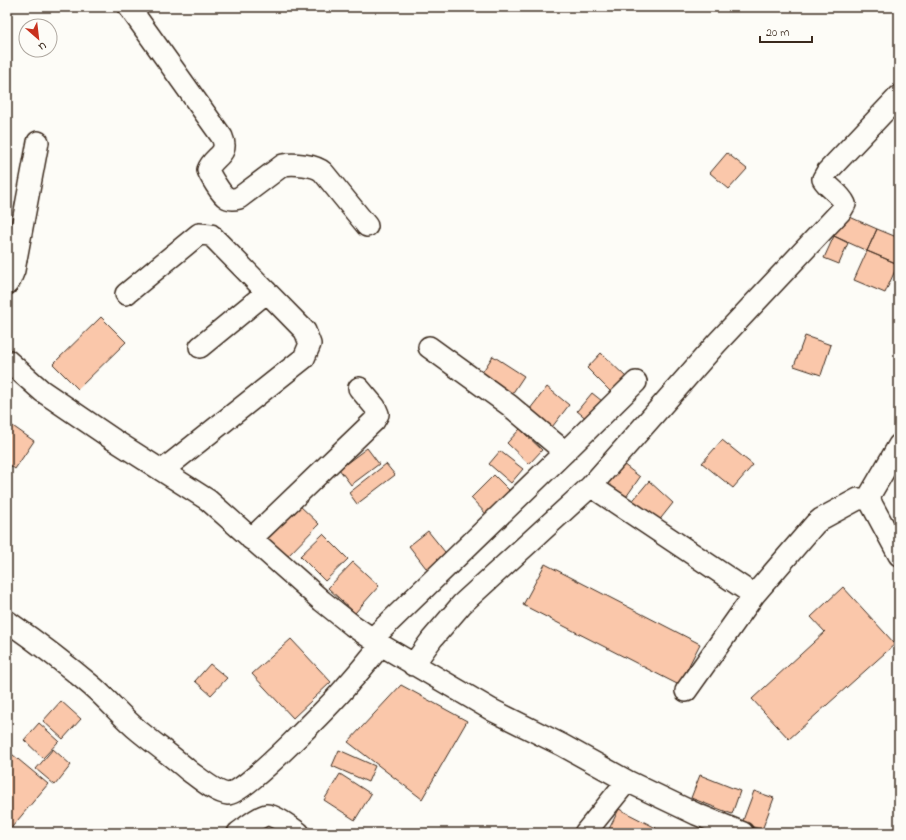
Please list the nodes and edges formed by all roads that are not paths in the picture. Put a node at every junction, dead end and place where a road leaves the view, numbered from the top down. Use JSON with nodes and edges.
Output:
{"nodes":[{"id":1,"x":129,"y":7,"type":"edge"},
{"id":2,"x":899,"y":96,"type":"edge"},
{"id":3,"x":38,"y":142,"type":"dead end"},
{"id":4,"x":367,"y":226,"type":"dead end"},
{"id":5,"x":7,"y":284,"type":"edge"},
{"id":6,"x":266,"y":292,"type":"junction"},
{"id":7,"x":126,"y":294,"type":"dead end"},
{"id":8,"x":200,"y":347,"type":"dead end"},
{"id":9,"x":429,"y":347,"type":"dead end"},
{"id":10,"x":7,"y":360,"type":"edge"},
{"id":11,"x":636,"y":382,"type":"dead end"},
{"id":12,"x":359,"y":388,"type":"dead end"},
{"id":13,"x":899,"y":445,"type":"edge"},
{"id":14,"x":565,"y":452,"type":"junction"},
{"id":15,"x":163,"y":470,"type":"junction"},
{"id":16,"x":591,"y":486,"type":"junction"},
{"id":17,"x":870,"y":499,"type":"junction"},
{"id":18,"x":251,"y":539,"type":"junction"},
{"id":19,"x":896,"y":542,"type":"edge"},
{"id":20,"x":754,"y":595,"type":"junction"},
{"id":21,"x":7,"y":621,"type":"edge"},
{"id":22,"x":376,"y":642,"type":"junction"},
{"id":23,"x":413,"y":664,"type":"junction"},
{"id":24,"x":686,"y":691,"type":"dead end"},
{"id":25,"x":627,"y":781,"type":"junction"},
{"id":26,"x":238,"y":833,"type":"edge"},
{"id":27,"x":299,"y":833,"type":"edge"},
{"id":28,"x":584,"y":833,"type":"edge"},
{"id":29,"x":743,"y":833,"type":"edge"}],
"edges":[{"from":1,"to":4,"type":"street"},
{"from":2,"to":16,"type":"street"},
{"from":3,"to":5,"type":"street"},
{"from":6,"to":7,"type":"street"},
{"from":6,"to":8,"type":"street"},
{"from":6,"to":15,"type":"street"},
{"from":9,"to":14,"type":"street"},
{"from":10,"to":15,"type":"street"},
{"from":11,"to":14,"type":"street"},
{"from":12,"to":18,"type":"street"},
{"from":13,"to":17,"type":"street"},
{"from":14,"to":22,"type":"street"},
{"from":15,"to":18,"type":"street"},
{"from":16,"to":20,"type":"street"},
{"from":16,"to":23,"type":"street"},
{"from":17,"to":19,"type":"street"},
{"from":17,"to":20,"type":"street"},
{"from":18,"to":22,"type":"street"},
{"from":20,"to":24,"type":"street"},
{"from":21,"to":22,"type":"street"},
{"from":22,"to":23,"type":"street"},
{"from":23,"to":25,"type":"street"},
{"from":25,"to":28,"type":"street"},
{"from":25,"to":29,"type":"street"},
{"from":26,"to":27,"type":"street"}]}
